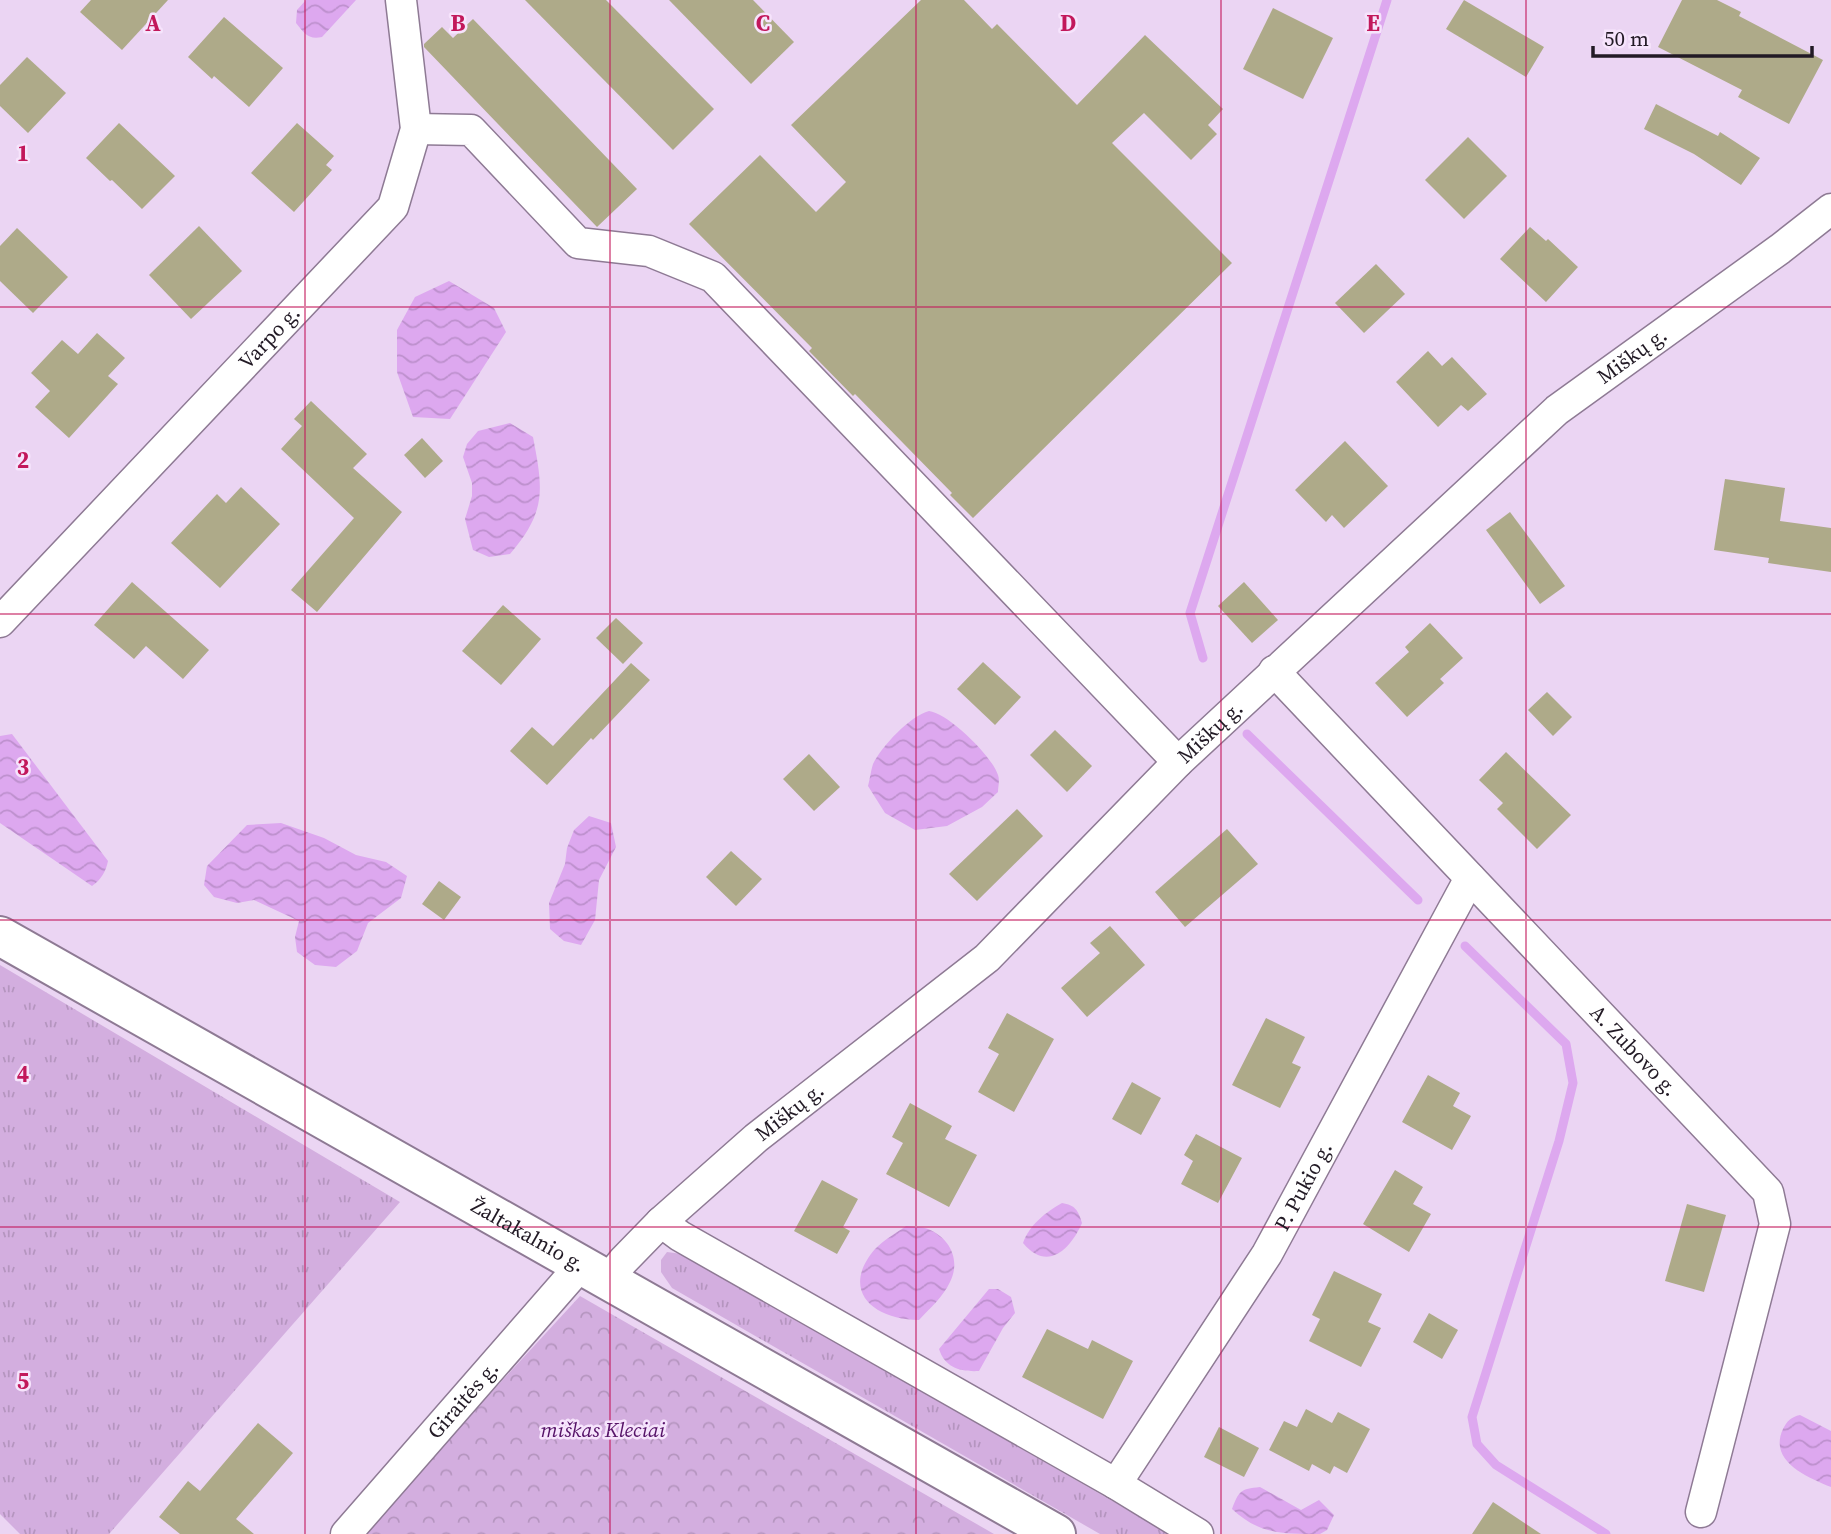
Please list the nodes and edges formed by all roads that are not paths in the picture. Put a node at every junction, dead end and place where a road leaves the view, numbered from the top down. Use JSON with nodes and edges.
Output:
{"nodes":[{"id":1,"x":401,"y":0,"type":"edge"},
{"id":2,"x":416,"y":130,"type":"junction"},
{"id":3,"x":1831,"y":209,"type":"edge"},
{"id":4,"x":0,"y":622,"type":"edge"},
{"id":5,"x":1274,"y":671,"type":"junction"},
{"id":6,"x":1178,"y":762,"type":"junction"},
{"id":7,"x":1470,"y":878,"type":"junction"},
{"id":8,"x":0,"y":936,"type":"edge"},
{"id":9,"x":661,"y":1222,"type":"junction"},
{"id":10,"x":595,"y":1273,"type":"junction"},
{"id":11,"x":1116,"y":1484,"type":"junction"},
{"id":12,"x":1701,"y":1512,"type":"dead end"},
{"id":13,"x":346,"y":1534,"type":"edge"},
{"id":14,"x":1056,"y":1534,"type":"edge"},
{"id":15,"x":1198,"y":1534,"type":"edge"}],
"edges":[{"from":1,"to":2,"type":"street","name":"Varpo g."},
{"from":2,"to":4,"type":"street","name":"Varpo g."},
{"from":2,"to":6,"type":"street"},
{"from":3,"to":5,"type":"street","name":"Miškų g."},
{"from":5,"to":6,"type":"street","name":"Miškų g."},
{"from":5,"to":7,"type":"street","name":"A. Zubovo g."},
{"from":6,"to":9,"type":"street","name":"Miškų g."},
{"from":7,"to":11,"type":"street","name":"P. Pukio g."},
{"from":7,"to":12,"type":"street","name":"A. Zubovo g."},
{"from":8,"to":10,"type":"main road","name":"Žaltakalnio g."},
{"from":9,"to":10,"type":"street","name":"Miškų g."},
{"from":9,"to":11,"type":"street"},
{"from":10,"to":13,"type":"street","name":"Giraitės g."},
{"from":10,"to":14,"type":"main road","name":"Žaltakalnio g."},
{"from":11,"to":15,"type":"street"}]}
